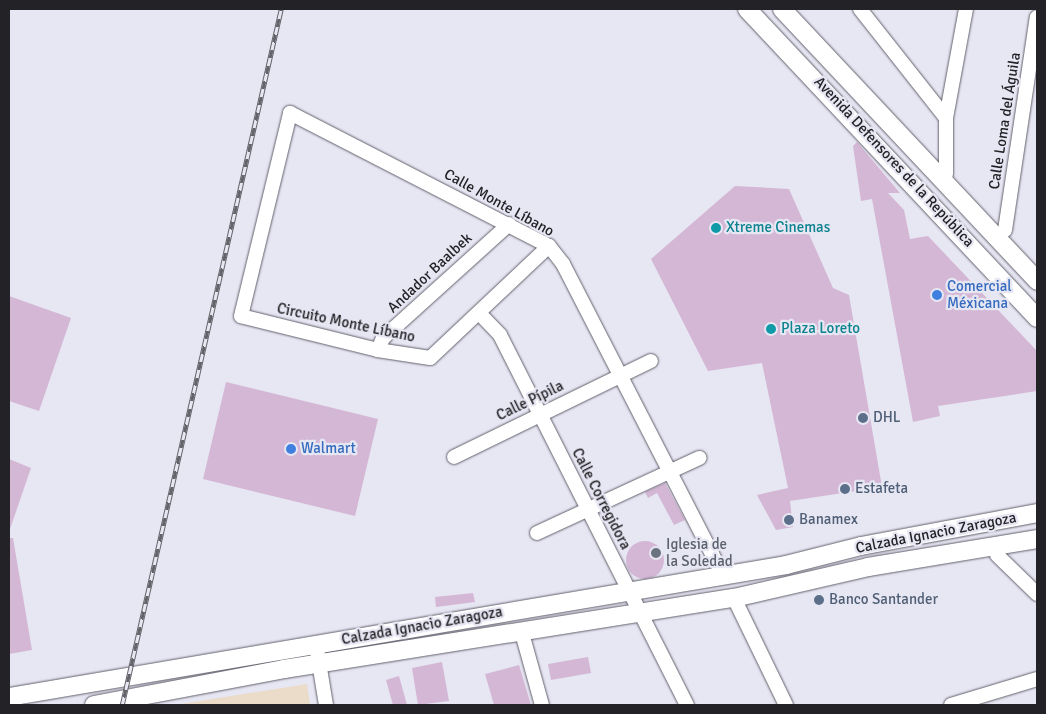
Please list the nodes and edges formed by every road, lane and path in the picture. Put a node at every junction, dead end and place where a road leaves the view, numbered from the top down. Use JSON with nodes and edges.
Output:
{"nodes":[{"id":1,"x":747,"y":9,"type":"edge"},
{"id":2,"x":782,"y":9,"type":"edge"},
{"id":3,"x":860,"y":9,"type":"edge"},
{"id":4,"x":966,"y":9,"type":"edge"},
{"id":5,"x":1037,"y":17,"type":"edge"},
{"id":6,"x":946,"y":118,"type":"junction"},
{"id":7,"x":946,"y":174,"type":"dead end"},
{"id":8,"x":509,"y":224,"type":"junction"},
{"id":9,"x":1005,"y":230,"type":"dead end"},
{"id":10,"x":549,"y":246,"type":"junction"},
{"id":11,"x":1037,"y":281,"type":"edge"},
{"id":12,"x":479,"y":313,"type":"junction"},
{"id":13,"x":241,"y":316,"type":"joint"},
{"id":14,"x":1037,"y":318,"type":"edge"},
{"id":15,"x":378,"y":350,"type":"junction"},
{"id":16,"x":651,"y":361,"type":"dead end"},
{"id":17,"x":621,"y":375,"type":"junction"},
{"id":18,"x":540,"y":413,"type":"junction"},
{"id":19,"x":454,"y":457,"type":"dead end"},
{"id":20,"x":699,"y":458,"type":"dead end"},
{"id":21,"x":671,"y":471,"type":"junction"},
{"id":22,"x":588,"y":508,"type":"junction"},
{"id":23,"x":1037,"y":513,"type":"edge"},
{"id":24,"x":1037,"y":528,"type":"edge"},
{"id":25,"x":537,"y":533,"type":"dead end"},
{"id":26,"x":1037,"y":539,"type":"edge"},
{"id":27,"x":1037,"y":550,"type":"edge"},
{"id":28,"x":924,"y":551,"type":"junction"},
{"id":29,"x":836,"y":555,"type":"junction"},
{"id":30,"x":997,"y":556,"type":"junction"},
{"id":31,"x":723,"y":575,"type":"junction"},
{"id":32,"x":842,"y":576,"type":"junction"},
{"id":33,"x":630,"y":591,"type":"junction"},
{"id":34,"x":1037,"y":594,"type":"edge"},
{"id":35,"x":734,"y":598,"type":"junction"},
{"id":36,"x":639,"y":612,"type":"junction"},
{"id":37,"x":522,"y":633,"type":"junction"},
{"id":38,"x":311,"y":645,"type":"junction"},
{"id":39,"x":318,"y":665,"type":"junction"},
{"id":40,"x":284,"y":669,"type":"junction"},
{"id":41,"x":1037,"y":679,"type":"edge"},
{"id":42,"x":9,"y":697,"type":"edge"},
{"id":43,"x":143,"y":700,"type":"edge"},
{"id":44,"x":94,"y":705,"type":"edge"},
{"id":45,"x":326,"y":705,"type":"edge"},
{"id":46,"x":542,"y":705,"type":"edge"},
{"id":47,"x":687,"y":705,"type":"edge"},
{"id":48,"x":786,"y":705,"type":"edge"},
{"id":49,"x":951,"y":705,"type":"edge"}],
"edges":[{"from":1,"to":14,"type":"main road","name":"Avenida Defensores de la República"},
{"from":2,"to":11,"type":"main road","name":"Avenida Defensores de la República"},
{"from":3,"to":6,"type":"street"},
{"from":4,"to":6,"type":"street"},
{"from":5,"to":9,"type":"street","name":"Calle Loma del Águila"},
{"from":6,"to":7,"type":"street"},
{"from":8,"to":10,"type":"street","name":"Calle Monte Líbano"},
{"from":8,"to":13,"type":"street","name":"Calle Monte Líbano"},
{"from":8,"to":15,"type":"street","name":"Andador Baalbek"},
{"from":10,"to":12,"type":"street","name":"Circuito Monte Líbano"},
{"from":10,"to":17,"type":"street","name":"Calle Monte Líbano"},
{"from":12,"to":15,"type":"street","name":"Circuito Monte Líbano"},
{"from":12,"to":18,"type":"street","name":"Calle Corregidora"},
{"from":13,"to":15,"type":"street","name":"Circuito Monte Líbano"},
{"from":16,"to":17,"type":"street","name":"Calle Pípila"},
{"from":17,"to":18,"type":"street","name":"Calle Pípila"},
{"from":17,"to":21,"type":"street","name":"Calle Monte Líbano"},
{"from":18,"to":19,"type":"street","name":"Calle Pípila"},
{"from":18,"to":22,"type":"street","name":"Calle Corregidora"},
{"from":20,"to":21,"type":"street"},
{"from":21,"to":22,"type":"street"},
{"from":21,"to":31,"type":"street","name":"Calle Monte Líbano"},
{"from":22,"to":25,"type":"street"},
{"from":22,"to":33,"type":"street","name":"Calle Corregidora"},
{"from":23,"to":29,"type":"main road","name":"Calzada Ignacio Zaragoza"},
{"from":24,"to":28,"type":"main road","name":"Calzada Ignacio Zaragoza"},
{"from":26,"to":28,"type":"main road","name":"Calzada Ignacio Zaragoza"},
{"from":27,"to":30,"type":"main road","name":"Calzada Ignacio Zaragoza"},
{"from":28,"to":29,"type":"main road","name":"Calzada Ignacio Zaragoza"},
{"from":28,"to":32,"type":"main road","name":"Calzada Ignacio Zaragoza"},
{"from":29,"to":31,"type":"main road","name":"Calzada Ignacio Zaragoza"},
{"from":30,"to":32,"type":"main road","name":"Calzada Ignacio Zaragoza"},
{"from":30,"to":34,"type":"street"},
{"from":31,"to":33,"type":"main road","name":"Calzada Ignacio Zaragoza"},
{"from":32,"to":35,"type":"main road","name":"Calzada Ignacio Zaragoza"},
{"from":33,"to":36,"type":"street","name":"Calle Corregidora"},
{"from":33,"to":38,"type":"main road","name":"Calzada Ignacio Zaragoza"},
{"from":35,"to":36,"type":"main road","name":"Calzada Ignacio Zaragoza"},
{"from":35,"to":48,"type":"street"},
{"from":36,"to":37,"type":"main road","name":"Calzada Ignacio Zaragoza"},
{"from":36,"to":47,"type":"street","name":"Calle Corregidora"},
{"from":37,"to":39,"type":"main road","name":"Calzada Ignacio Zaragoza"},
{"from":37,"to":46,"type":"street"},
{"from":38,"to":39,"type":"street"},
{"from":38,"to":40,"type":"main road"},
{"from":38,"to":42,"type":"main road","name":"Calzada Ignacio Zaragoza"},
{"from":39,"to":40,"type":"main road","name":"Calzada Ignacio Zaragoza"},
{"from":39,"to":45,"type":"street"},
{"from":40,"to":43,"type":"main road","name":"Calzada Ignacio Zaragoza"},
{"from":41,"to":49,"type":"street"},
{"from":43,"to":44,"type":"main road","name":"Calzada Ignacio Zaragoza"}]}
